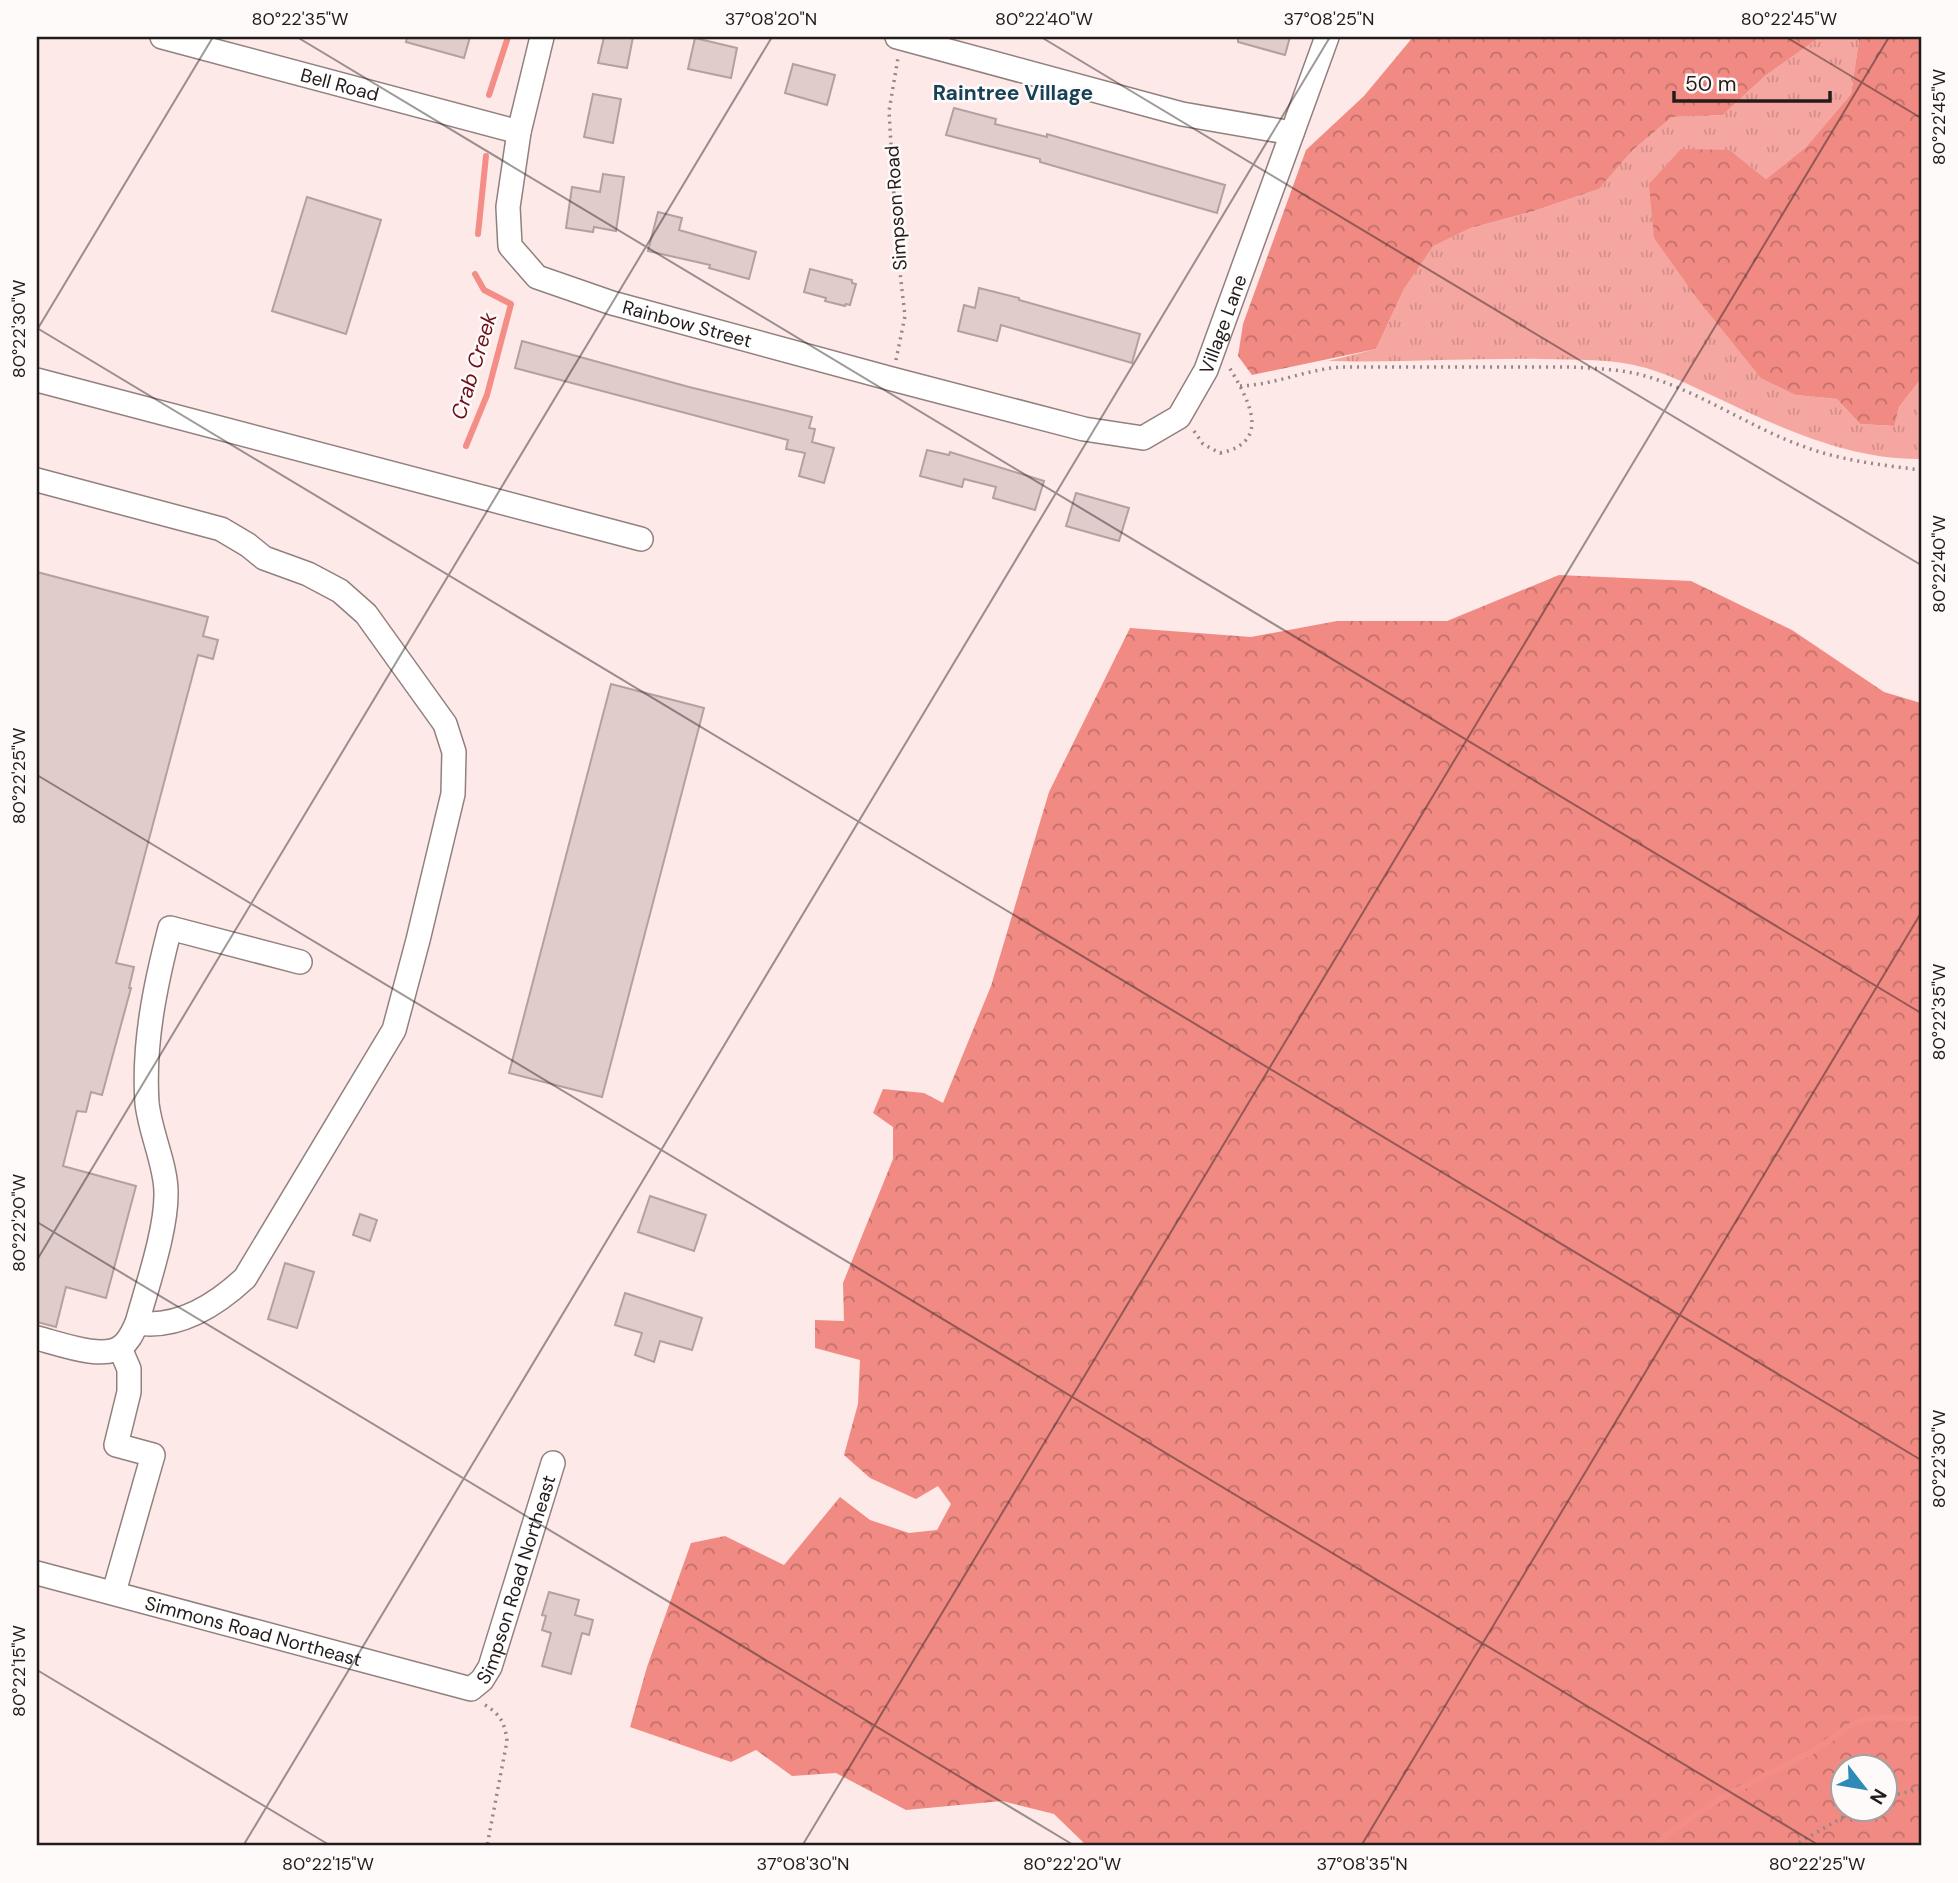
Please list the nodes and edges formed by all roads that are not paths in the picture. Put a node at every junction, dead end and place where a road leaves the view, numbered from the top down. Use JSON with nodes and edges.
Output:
{"nodes":[{"id":1,"x":542,"y":37,"type":"edge"},
{"id":2,"x":900,"y":37,"type":"edge"},
{"id":3,"x":1328,"y":37,"type":"edge"},
{"id":4,"x":170,"y":38,"type":"edge"},
{"id":5,"x":519,"y":132,"type":"junction"},
{"id":6,"x":1292,"y":133,"type":"junction"},
{"id":7,"x":37,"y":380,"type":"edge"},
{"id":8,"x":1084,"y":429,"type":"joint"},
{"id":9,"x":37,"y":480,"type":"edge"},
{"id":10,"x":640,"y":540,"type":"dead end"},
{"id":11,"x":300,"y":962,"type":"dead end"},
{"id":12,"x":138,"y":1323,"type":"junction"},
{"id":13,"x":37,"y":1338,"type":"edge"},
{"id":14,"x":120,"y":1348,"type":"junction"},
{"id":15,"x":553,"y":1463,"type":"dead end"},
{"id":16,"x":37,"y":1573,"type":"edge"},
{"id":17,"x":114,"y":1592,"type":"junction"},
{"id":18,"x":475,"y":1695,"type":"joint"}],
"edges":[{"from":1,"to":5,"type":"street","name":"Rainbow Street"},
{"from":2,"to":6,"type":"street"},
{"from":3,"to":6,"type":"street","name":"Village Lane"},
{"from":4,"to":5,"type":"street","name":"Bell Road"},
{"from":5,"to":8,"type":"street","name":"Rainbow Street"},
{"from":6,"to":8,"type":"street","name":"Village Lane"},
{"from":7,"to":10,"type":"street"},
{"from":9,"to":12,"type":"street"},
{"from":11,"to":12,"type":"street"},
{"from":12,"to":14,"type":"street"},
{"from":13,"to":14,"type":"street"},
{"from":14,"to":17,"type":"street"},
{"from":15,"to":18,"type":"street","name":"Simpson Road Northeast"},
{"from":16,"to":17,"type":"street","name":"Simmons Road Northeast"},
{"from":17,"to":18,"type":"street","name":"Simmons Road Northeast"}]}
